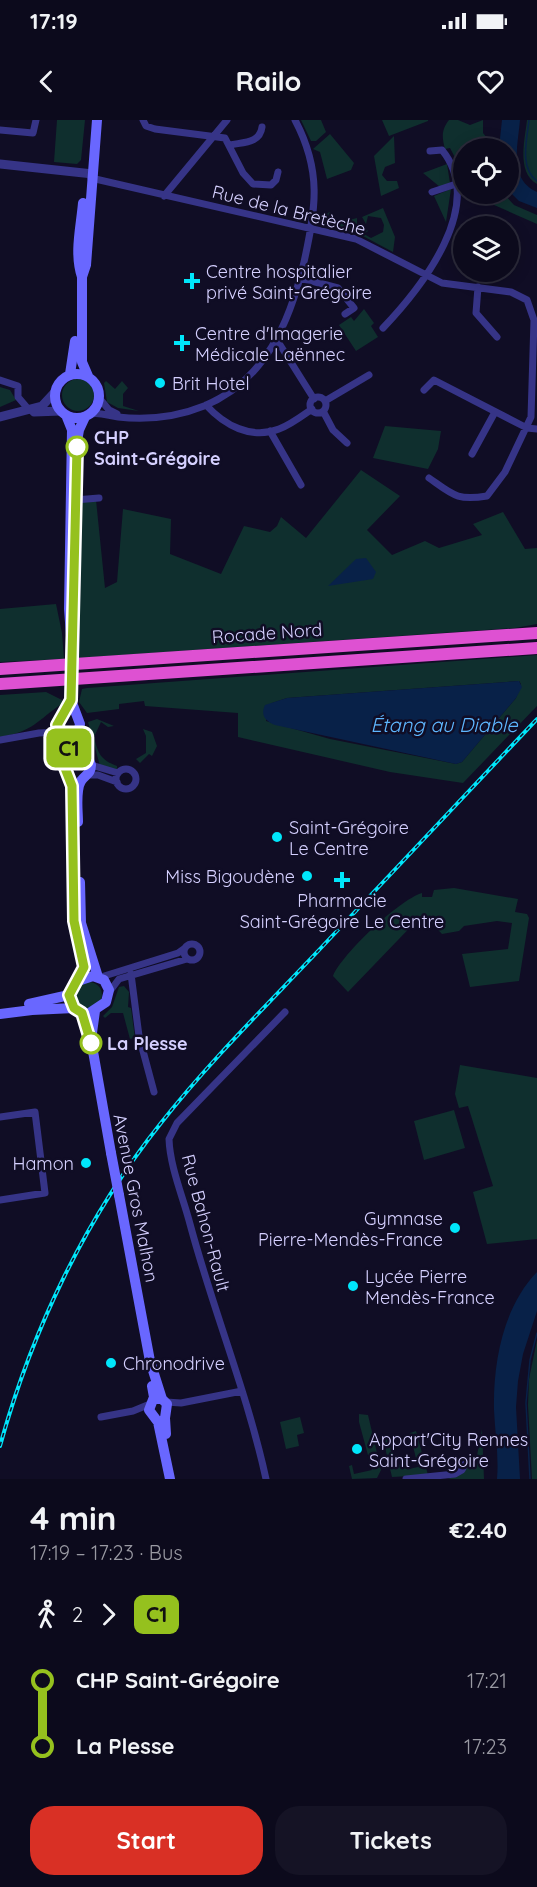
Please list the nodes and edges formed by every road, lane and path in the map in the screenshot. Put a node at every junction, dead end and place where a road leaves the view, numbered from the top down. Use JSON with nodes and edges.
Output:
{"nodes":[{"id":1,"x":36,"y":120,"type":"edge"},
{"id":2,"x":92,"y":120,"type":"edge"},
{"id":3,"x":97,"y":120,"type":"edge"},
{"id":4,"x":143,"y":120,"type":"edge"},
{"id":5,"x":227,"y":120,"type":"edge"},
{"id":6,"x":295,"y":120,"type":"edge"},
{"id":7,"x":262,"y":127,"type":"dead end"},
{"id":8,"x":0,"y":130,"type":"edge"},
{"id":9,"x":214,"y":135,"type":"junction"},
{"id":10,"x":230,"y":145,"type":"junction"},
{"id":11,"x":430,"y":151,"type":"dead end"},
{"id":12,"x":0,"y":164,"type":"edge"},
{"id":13,"x":453,"y":167,"type":"edge"},
{"id":14,"x":278,"y":172,"type":"dead end"},
{"id":15,"x":89,"y":176,"type":"junction"},
{"id":16,"x":453,"y":185,"type":"edge"},
{"id":17,"x":432,"y":192,"type":"dead end"},
{"id":18,"x":164,"y":196,"type":"junction"},
{"id":19,"x":458,"y":204,"type":"edge"},
{"id":20,"x":311,"y":229,"type":"junction"},
{"id":21,"x":426,"y":276,"type":"junction"},
{"id":22,"x":300,"y":278,"type":"junction"},
{"id":23,"x":478,"y":287,"type":"junction"},
{"id":24,"x":81,"y":309,"type":"junction"},
{"id":25,"x":345,"y":314,"type":"dead end"},
{"id":26,"x":383,"y":328,"type":"dead end"},
{"id":27,"x":497,"y":337,"type":"dead end"},
{"id":28,"x":277,"y":340,"type":"junction"},
{"id":29,"x":70,"y":374,"type":"junction"},
{"id":30,"x":369,"y":375,"type":"dead end"},
{"id":31,"x":88,"y":376,"type":"junction"},
{"id":32,"x":0,"y":380,"type":"edge"},
{"id":33,"x":424,"y":390,"type":"dead end"},
{"id":34,"x":55,"y":392,"type":"junction"},
{"id":35,"x":100,"y":399,"type":"junction"},
{"id":36,"x":314,"y":399,"type":"junction"},
{"id":37,"x":325,"y":400,"type":"junction"},
{"id":38,"x":206,"y":405,"type":"junction"},
{"id":39,"x":312,"y":409,"type":"junction"},
{"id":40,"x":29,"y":410,"type":"junction"},
{"id":41,"x":323,"y":411,"type":"junction"},
{"id":42,"x":495,"y":412,"type":"junction"},
{"id":43,"x":64,"y":413,"type":"junction"},
{"id":44,"x":88,"y":415,"type":"junction"},
{"id":45,"x":131,"y":418,"type":"junction"},
{"id":46,"x":0,"y":419,"type":"edge"},
{"id":47,"x":526,"y":428,"type":"junction"},
{"id":48,"x":537,"y":429,"type":"edge"},
{"id":49,"x":270,"y":431,"type":"junction"},
{"id":50,"x":347,"y":443,"type":"dead end"},
{"id":51,"x":472,"y":454,"type":"dead end"},
{"id":52,"x":429,"y":478,"type":"dead end"},
{"id":53,"x":301,"y":485,"type":"dead end"},
{"id":54,"x":99,"y":498,"type":"dead end"},
{"id":55,"x":77,"y":499,"type":"junction"},
{"id":56,"x":71,"y":622,"type":"junction"},
{"id":57,"x":537,"y":633,"type":"edge"},
{"id":58,"x":537,"y":648,"type":"edge"},
{"id":59,"x":0,"y":669,"type":"edge"},
{"id":60,"x":0,"y":684,"type":"edge"},
{"id":61,"x":71,"y":700,"type":"junction"},
{"id":62,"x":76,"y":715,"type":"junction"},
{"id":63,"x":61,"y":725,"type":"junction"},
{"id":64,"x":77,"y":733,"type":"junction"},
{"id":65,"x":0,"y":740,"type":"edge"},
{"id":66,"x":83,"y":754,"type":"junction"},
{"id":67,"x":68,"y":758,"type":"junction"},
{"id":68,"x":88,"y":773,"type":"junction"},
{"id":69,"x":118,"y":773,"type":"junction"},
{"id":70,"x":70,"y":777,"type":"junction"},
{"id":71,"x":117,"y":782,"type":"junction"},
{"id":72,"x":185,"y":948,"type":"junction"},
{"id":73,"x":187,"y":959,"type":"junction"},
{"id":74,"x":131,"y":974,"type":"junction"},
{"id":75,"x":99,"y":977,"type":"junction"},
{"id":76,"x":78,"y":981,"type":"junction"},
{"id":77,"x":109,"y":994,"type":"junction"},
{"id":78,"x":69,"y":995,"type":"junction"},
{"id":79,"x":0,"y":1008,"type":"edge"},
{"id":80,"x":78,"y":1011,"type":"junction"},
{"id":81,"x":95,"y":1011,"type":"junction"},
{"id":82,"x":285,"y":1012,"type":"dead end"},
{"id":83,"x":0,"y":1014,"type":"edge"},
{"id":84,"x":91,"y":1041,"type":"junction"},
{"id":85,"x":154,"y":1092,"type":"dead end"},
{"id":86,"x":0,"y":1117,"type":"edge"},
{"id":87,"x":0,"y":1200,"type":"edge"},
{"id":88,"x":242,"y":1391,"type":"junction"},
{"id":89,"x":157,"y":1407,"type":"junction"},
{"id":90,"x":101,"y":1417,"type":"dead end"},
{"id":91,"x":465,"y":1464,"type":"dead end"},
{"id":92,"x":170,"y":1479,"type":"edge"},
{"id":93,"x":175,"y":1479,"type":"edge"},
{"id":94,"x":266,"y":1479,"type":"edge"},
{"id":95,"x":406,"y":1479,"type":"edge"}],
"edges":[{"from":1,"to":8,"type":"street"},
{"from":2,"to":15,"type":"main road"},
{"from":3,"to":15,"type":"main road"},
{"from":4,"to":9,"type":"street"},
{"from":5,"to":9,"type":"street"},
{"from":6,"to":20,"type":"street"},
{"from":7,"to":10,"type":"street"},
{"from":9,"to":10,"type":"street"},
{"from":9,"to":18,"type":"street"},
{"from":10,"to":14,"type":"street"},
{"from":11,"to":13,"type":"street"},
{"from":12,"to":15,"type":"street"},
{"from":15,"to":18,"type":"street","name":"Rue de la Bretèche"},
{"from":15,"to":24,"type":"main road"},
{"from":16,"to":17,"type":"street"},
{"from":18,"to":20,"type":"street","name":"Rue de la Bretèche"},
{"from":19,"to":21,"type":"street"},
{"from":20,"to":21,"type":"street","name":"Rue de la Bretèche"},
{"from":20,"to":22,"type":"street"},
{"from":21,"to":23,"type":"street","name":"Rue de la Bretèche"},
{"from":21,"to":26,"type":"street"},
{"from":22,"to":25,"type":"street"},
{"from":22,"to":28,"type":"street"},
{"from":23,"to":27,"type":"street"},
{"from":23,"to":47,"type":"street","name":"Rue de la Bretèche"},
{"from":24,"to":29,"type":"main road"},
{"from":24,"to":31,"type":"main road"},
{"from":28,"to":36,"type":"street"},
{"from":28,"to":38,"type":"street"},
{"from":29,"to":31,"type":"main road"},
{"from":29,"to":34,"type":"main road"},
{"from":30,"to":37,"type":"street"},
{"from":31,"to":35,"type":"main road"},
{"from":32,"to":40,"type":"street"},
{"from":33,"to":42,"type":"street"},
{"from":34,"to":40,"type":"street"},
{"from":34,"to":43,"type":"main road"},
{"from":35,"to":44,"type":"main road"},
{"from":35,"to":45,"type":"street"},
{"from":36,"to":37,"type":"street"},
{"from":36,"to":39,"type":"street"},
{"from":37,"to":41,"type":"street"},
{"from":38,"to":45,"type":"street"},
{"from":38,"to":49,"type":"street"},
{"from":39,"to":41,"type":"street"},
{"from":39,"to":49,"type":"street"},
{"from":40,"to":46,"type":"street"},
{"from":41,"to":50,"type":"street"},
{"from":42,"to":47,"type":"street"},
{"from":42,"to":51,"type":"street"},
{"from":43,"to":44,"type":"main road"},
{"from":43,"to":46,"type":"street"},
{"from":43,"to":56,"type":"main road"},
{"from":44,"to":45,"type":"street"},
{"from":44,"to":55,"type":"main road"},
{"from":47,"to":48,"type":"street"},
{"from":47,"to":52,"type":"street"},
{"from":49,"to":53,"type":"street"},
{"from":54,"to":55,"type":"street"},
{"from":55,"to":56,"type":"main road"},
{"from":56,"to":61,"type":"main road","bridge":true},
{"from":57,"to":59,"type":"highway","name":"Rocade Nord"},
{"from":58,"to":60,"type":"highway","name":"Rocade Nord"},
{"from":61,"to":62,"type":"main road"},
{"from":61,"to":63,"type":"main road"},
{"from":62,"to":63,"type":"main road"},
{"from":62,"to":64,"type":"main road"},
{"from":63,"to":64,"type":"main road"},
{"from":63,"to":65,"type":"street"},
{"from":63,"to":67,"type":"main road"},
{"from":64,"to":66,"type":"main road"},
{"from":66,"to":67,"type":"main road"},
{"from":66,"to":68,"type":"main road"},
{"from":67,"to":70,"type":"main road"},
{"from":68,"to":69,"type":"street"},
{"from":68,"to":70,"type":"main road"},
{"from":68,"to":71,"type":"street"},
{"from":68,"to":75,"type":"main road"},
{"from":69,"to":71,"type":"street"},
{"from":69,"to":71,"type":"street"},
{"from":70,"to":76,"type":"main road"},
{"from":72,"to":73,"type":"street"},
{"from":72,"to":73,"type":"street"},
{"from":72,"to":75,"type":"street"},
{"from":73,"to":74,"type":"street"},
{"from":74,"to":77,"type":"street"},
{"from":74,"to":85,"type":"street"},
{"from":75,"to":76,"type":"main road"},
{"from":75,"to":77,"type":"main road"},
{"from":76,"to":78,"type":"main road"},
{"from":77,"to":81,"type":"main road"},
{"from":78,"to":79,"type":"main road"},
{"from":78,"to":80,"type":"main road"},
{"from":80,"to":81,"type":"main road"},
{"from":80,"to":83,"type":"main road"},
{"from":80,"to":84,"type":"main road","name":"Avenue Gros Malhon"},
{"from":81,"to":84,"type":"main road","name":"Avenue Gros Malhon"},
{"from":82,"to":88,"type":"street","name":"Rue Bahon-Rault"},
{"from":84,"to":89,"type":"main road","name":"Avenue Gros Malhon","bridge":true},
{"from":86,"to":87,"type":"street"},
{"from":88,"to":89,"type":"street"},
{"from":88,"to":94,"type":"street","name":"Rue Bahon-Rault"},
{"from":89,"to":90,"type":"street"},
{"from":89,"to":92,"type":"main road","name":"Avenue Gros Malhon"},
{"from":89,"to":93,"type":"main road","name":"Avenue Gros Malhon"},
{"from":91,"to":95,"type":"street"}]}
